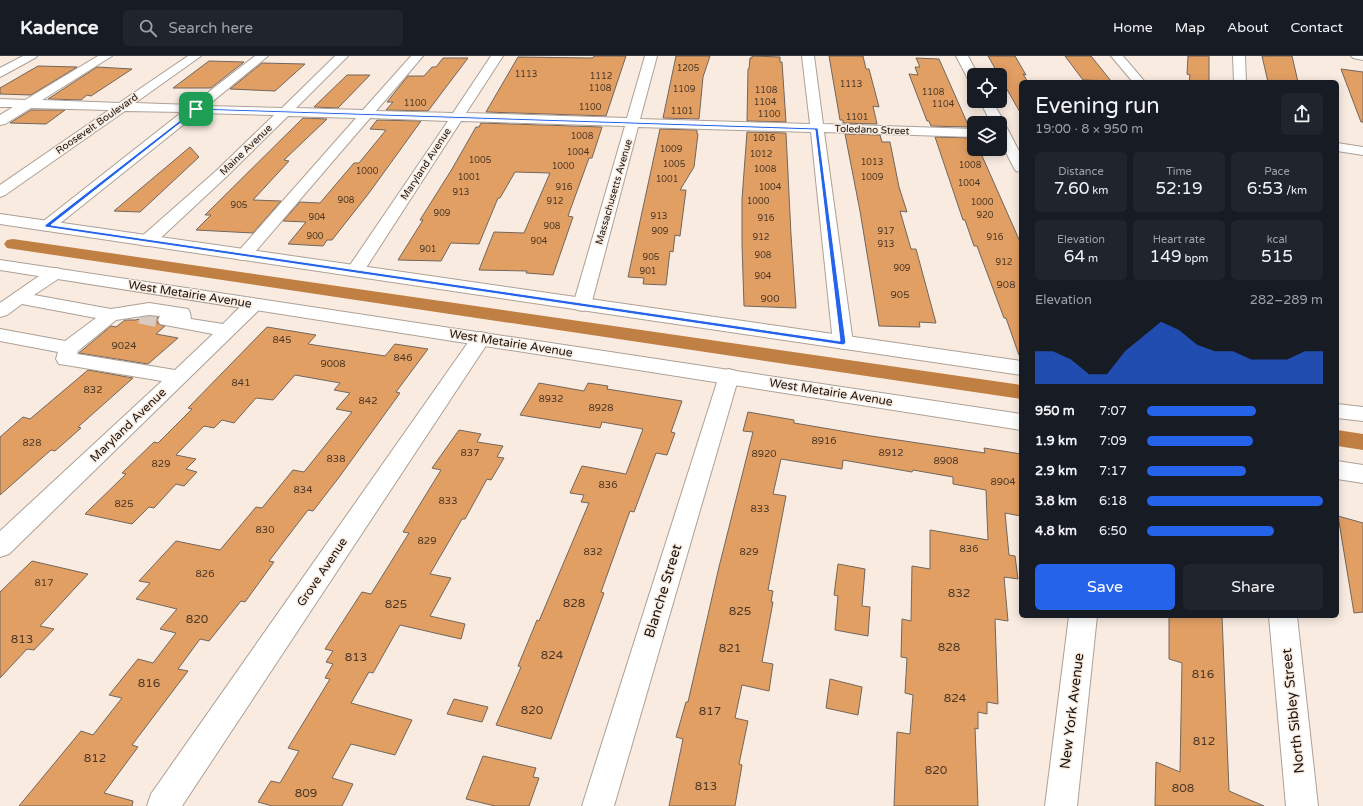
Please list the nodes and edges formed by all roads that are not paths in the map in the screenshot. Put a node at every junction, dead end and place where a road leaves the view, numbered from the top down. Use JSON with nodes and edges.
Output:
{"nodes":[{"id":1,"x":31,"y":56,"type":"edge"},
{"id":2,"x":106,"y":56,"type":"edge"},
{"id":3,"x":174,"y":56,"type":"edge"},
{"id":4,"x":195,"y":56,"type":"edge"},
{"id":5,"x":262,"y":56,"type":"edge"},
{"id":6,"x":342,"y":56,"type":"edge"},
{"id":7,"x":417,"y":56,"type":"edge"},
{"id":8,"x":497,"y":56,"type":"edge"},
{"id":9,"x":651,"y":56,"type":"edge"},
{"id":10,"x":808,"y":56,"type":"edge"},
{"id":11,"x":962,"y":56,"type":"edge"},
{"id":12,"x":1117,"y":56,"type":"edge"},
{"id":13,"x":1239,"y":56,"type":"edge"},
{"id":14,"x":1357,"y":56,"type":"edge"},
{"id":15,"x":1363,"y":57,"type":"edge"},
{"id":16,"x":155,"y":68,"type":"dead end"},
{"id":17,"x":968,"y":68,"type":"edge"},
{"id":18,"x":0,"y":73,"type":"edge"},
{"id":19,"x":1137,"y":80,"type":"edge"},
{"id":20,"x":1240,"y":80,"type":"edge"},
{"id":21,"x":119,"y":93,"type":"dead end"},
{"id":22,"x":0,"y":103,"type":"edge"},
{"id":23,"x":28,"y":104,"type":"junction"},
{"id":24,"x":99,"y":106,"type":"junction"},
{"id":25,"x":122,"y":106,"type":"junction"},
{"id":26,"x":196,"y":109,"type":"junction"},
{"id":27,"x":285,"y":112,"type":"junction"},
{"id":28,"x":366,"y":114,"type":"junction"},
{"id":29,"x":457,"y":117,"type":"junction"},
{"id":30,"x":78,"y":120,"type":"dead end"},
{"id":31,"x":0,"y":121,"type":"edge"},
{"id":32,"x":633,"y":123,"type":"junction"},
{"id":33,"x":817,"y":128,"type":"junction"},
{"id":34,"x":967,"y":133,"type":"edge"},
{"id":35,"x":1007,"y":137,"type":"edge"},
{"id":36,"x":1339,"y":147,"type":"edge"},
{"id":37,"x":1363,"y":151,"type":"edge"},
{"id":38,"x":1019,"y":164,"type":"edge"},
{"id":39,"x":0,"y":192,"type":"edge"},
{"id":40,"x":5,"y":221,"type":"edge"},
{"id":41,"x":47,"y":226,"type":"junction"},
{"id":42,"x":147,"y":241,"type":"junction"},
{"id":43,"x":243,"y":255,"type":"junction"},
{"id":44,"x":0,"y":265,"type":"edge"},
{"id":45,"x":355,"y":271,"type":"junction"},
{"id":46,"x":55,"y":273,"type":"junction"},
{"id":47,"x":18,"y":298,"type":"junction"},
{"id":48,"x":256,"y":304,"type":"junction"},
{"id":49,"x":582,"y":305,"type":"junction"},
{"id":50,"x":0,"y":311,"type":"edge"},
{"id":51,"x":111,"y":315,"type":"junction"},
{"id":52,"x":228,"y":330,"type":"junction"},
{"id":53,"x":0,"y":335,"type":"edge"},
{"id":54,"x":481,"y":338,"type":"junction"},
{"id":55,"x":843,"y":343,"type":"junction"},
{"id":56,"x":69,"y":348,"type":"junction"},
{"id":57,"x":1019,"y":368,"type":"edge"},
{"id":58,"x":729,"y":376,"type":"junction"},
{"id":59,"x":179,"y":377,"type":"junction"},
{"id":60,"x":1339,"y":411,"type":"edge"},
{"id":61,"x":1363,"y":414,"type":"edge"},
{"id":62,"x":1019,"y":422,"type":"edge"},
{"id":63,"x":1339,"y":470,"type":"edge"},
{"id":64,"x":1363,"y":474,"type":"edge"},
{"id":65,"x":0,"y":547,"type":"edge"},
{"id":66,"x":1083,"y":618,"type":"edge"},
{"id":67,"x":1283,"y":618,"type":"edge"},
{"id":68,"x":163,"y":806,"type":"edge"},
{"id":69,"x":598,"y":806,"type":"edge"},
{"id":70,"x":1061,"y":806,"type":"edge"},
{"id":71,"x":1302,"y":806,"type":"edge"}],
"edges":[{"from":1,"to":18,"type":"street"},
{"from":2,"to":23,"type":"street"},
{"from":3,"to":16,"type":"street"},
{"from":4,"to":25,"type":"street","name":"Roosevelt Boulevard"},
{"from":5,"to":26,"type":"street"},
{"from":6,"to":27,"type":"street","name":"Maine Avenue"},
{"from":7,"to":28,"type":"street"},
{"from":8,"to":29,"type":"street","name":"Maryland Avenue"},
{"from":9,"to":32,"type":"street","name":"Massachusetts Avenue"},
{"from":10,"to":33,"type":"street"},
{"from":11,"to":17,"type":"street"},
{"from":12,"to":19,"type":"street"},
{"from":13,"to":20,"type":"street"},
{"from":14,"to":15,"type":"street"},
{"from":21,"to":24,"type":"street","name":"Roosevelt Boulevard"},
{"from":22,"to":23,"type":"street","name":"Toledano Street"},
{"from":23,"to":24,"type":"street","name":"Toledano Street"},
{"from":23,"to":31,"type":"street"},
{"from":24,"to":25,"type":"street","name":"Toledano Street"},
{"from":24,"to":30,"type":"street","name":"Roosevelt Boulevard"},
{"from":25,"to":26,"type":"street","name":"Toledano Street"},
{"from":25,"to":39,"type":"street","name":"Roosevelt Boulevard"},
{"from":26,"to":27,"type":"street","name":"Toledano Street"},
{"from":26,"to":41,"type":"street"},
{"from":27,"to":28,"type":"street","name":"Toledano Street"},
{"from":27,"to":42,"type":"street","name":"Maine Avenue"},
{"from":28,"to":29,"type":"street","name":"Toledano Street"},
{"from":28,"to":43,"type":"street"},
{"from":29,"to":32,"type":"street","name":"Toledano Street"},
{"from":29,"to":45,"type":"street","name":"Maryland Avenue"},
{"from":32,"to":33,"type":"street","name":"Toledano Street"},
{"from":32,"to":49,"type":"street","name":"Massachusetts Avenue"},
{"from":33,"to":34,"type":"street","name":"Toledano Street"},
{"from":33,"to":55,"type":"street"},
{"from":35,"to":38,"type":"street"},
{"from":36,"to":37,"type":"street"},
{"from":40,"to":41,"type":"street"},
{"from":41,"to":42,"type":"street"},
{"from":42,"to":43,"type":"street"},
{"from":43,"to":45,"type":"street"},
{"from":44,"to":46,"type":"street","name":"West Metairie Avenue"},
{"from":45,"to":49,"type":"street"},
{"from":46,"to":47,"type":"street"},
{"from":46,"to":48,"type":"street","name":"West Metairie Avenue"},
{"from":47,"to":50,"type":"street"},
{"from":47,"to":51,"type":"street"},
{"from":48,"to":52,"type":"street","name":"Maryland Avenue"},
{"from":48,"to":54,"type":"street","name":"West Metairie Avenue"},
{"from":49,"to":55,"type":"street"},
{"from":51,"to":52,"type":"street"},
{"from":51,"to":56,"type":"street"},
{"from":52,"to":59,"type":"street","name":"Maryland Avenue"},
{"from":53,"to":56,"type":"street"},
{"from":54,"to":58,"type":"street","name":"West Metairie Avenue"},
{"from":54,"to":68,"type":"street","name":"Grove Avenue"},
{"from":55,"to":57,"type":"street"},
{"from":56,"to":59,"type":"street"},
{"from":58,"to":62,"type":"street","name":"West Metairie Avenue"},
{"from":58,"to":69,"type":"street","name":"Blanche Street"},
{"from":59,"to":65,"type":"street","name":"Maryland Avenue"},
{"from":60,"to":61,"type":"street"},
{"from":63,"to":64,"type":"street"},
{"from":66,"to":70,"type":"street","name":"New York Avenue"},
{"from":67,"to":71,"type":"street","name":"North Sibley Street"}]}
